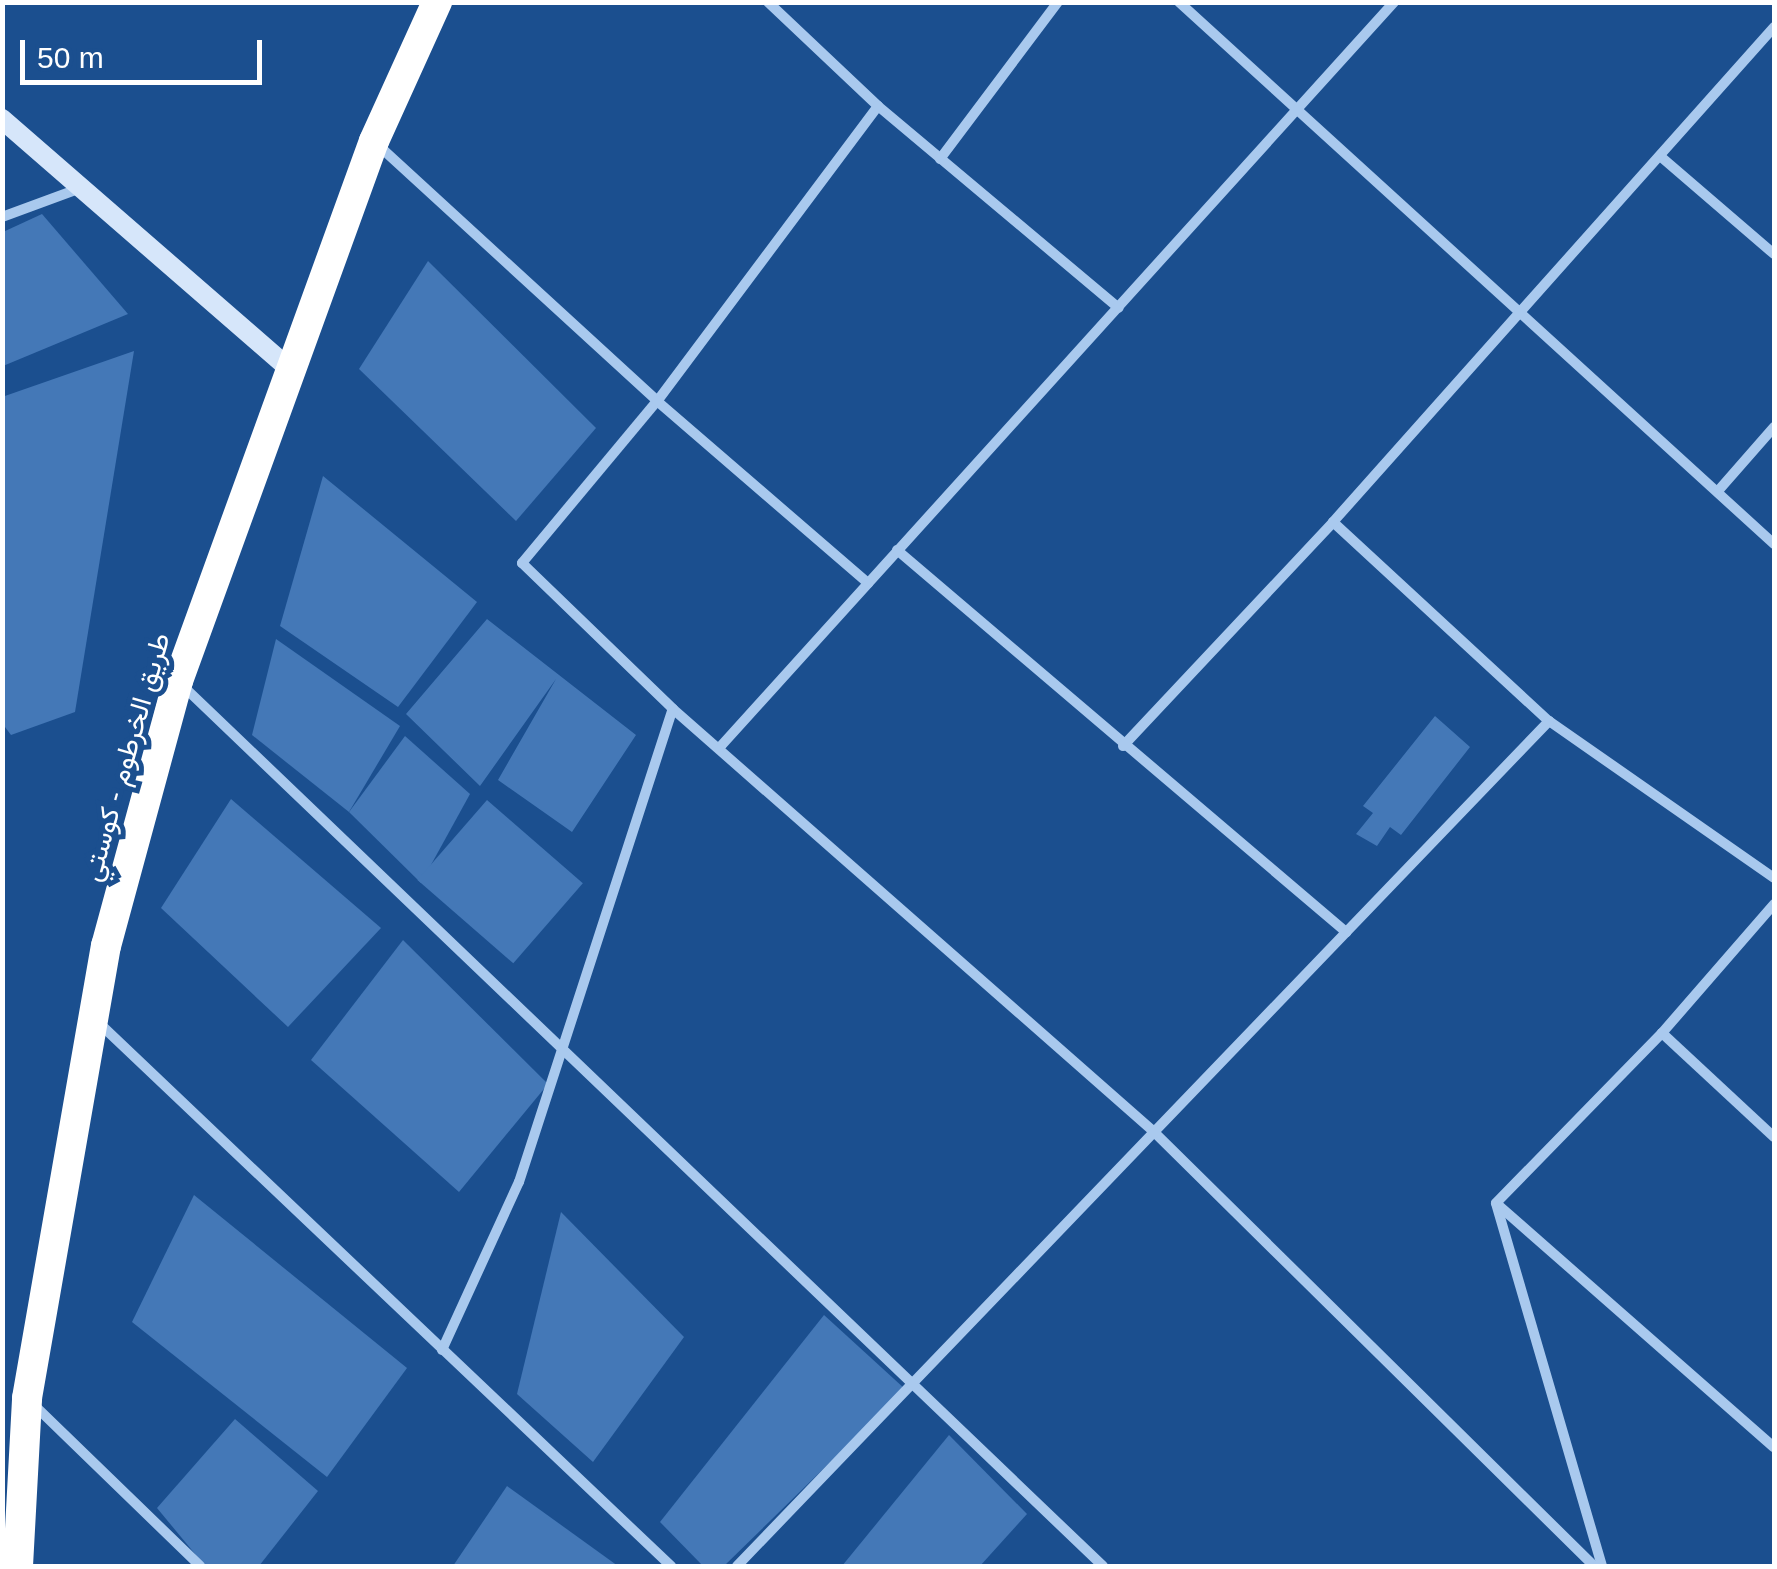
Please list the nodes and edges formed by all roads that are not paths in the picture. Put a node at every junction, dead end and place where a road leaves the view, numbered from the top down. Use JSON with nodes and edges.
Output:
{"nodes":[{"id":1,"x":438,"y":2,"type":"edge"},
{"id":2,"x":768,"y":2,"type":"edge"},
{"id":3,"x":1058,"y":2,"type":"edge"},
{"id":4,"x":1180,"y":2,"type":"edge"},
{"id":5,"x":1394,"y":2,"type":"edge"},
{"id":6,"x":1774,"y":27,"type":"edge"},
{"id":7,"x":878,"y":106,"type":"junction"},
{"id":8,"x":1298,"y":107,"type":"junction"},
{"id":9,"x":2,"y":119,"type":"edge"},
{"id":10,"x":374,"y":141,"type":"junction"},
{"id":11,"x":1660,"y":156,"type":"junction"},
{"id":12,"x":940,"y":159,"type":"junction"},
{"id":13,"x":78,"y":189,"type":"junction"},
{"id":14,"x":2,"y":217,"type":"edge"},
{"id":15,"x":1774,"y":254,"type":"edge"},
{"id":16,"x":1118,"y":308,"type":"junction"},
{"id":17,"x":1521,"y":309,"type":"junction"},
{"id":18,"x":291,"y":370,"type":"junction"},
{"id":19,"x":657,"y":401,"type":"junction"},
{"id":20,"x":1774,"y":428,"type":"edge"},
{"id":21,"x":1718,"y":491,"type":"junction"},
{"id":22,"x":1333,"y":522,"type":"junction"},
{"id":23,"x":1774,"y":544,"type":"edge"},
{"id":24,"x":897,"y":550,"type":"junction"},
{"id":25,"x":868,"y":583,"type":"junction"},
{"id":26,"x":178,"y":682,"type":"junction"},
{"id":27,"x":673,"y":709,"type":"junction"},
{"id":28,"x":1549,"y":721,"type":"junction"},
{"id":29,"x":1123,"y":746,"type":"junction"},
{"id":30,"x":720,"y":747,"type":"junction"},
{"id":31,"x":1774,"y":878,"type":"edge"},
{"id":32,"x":1774,"y":904,"type":"edge"},
{"id":33,"x":1346,"y":932,"type":"junction"},
{"id":34,"x":92,"y":1016,"type":"junction"},
{"id":35,"x":1662,"y":1033,"type":"junction"},
{"id":36,"x":558,"y":1046,"type":"junction"},
{"id":37,"x":1152,"y":1130,"type":"junction"},
{"id":38,"x":1774,"y":1138,"type":"edge"},
{"id":39,"x":1496,"y":1202,"type":"junction"},
{"id":40,"x":442,"y":1350,"type":"junction"},
{"id":41,"x":912,"y":1382,"type":"junction"},
{"id":42,"x":27,"y":1398,"type":"junction"},
{"id":43,"x":1774,"y":1447,"type":"edge"},
{"id":44,"x":18,"y":1566,"type":"edge"},
{"id":45,"x":200,"y":1566,"type":"edge"},
{"id":46,"x":671,"y":1566,"type":"edge"},
{"id":47,"x":737,"y":1566,"type":"edge"},
{"id":48,"x":1104,"y":1566,"type":"edge"},
{"id":49,"x":1594,"y":1566,"type":"edge"},
{"id":50,"x":1602,"y":1566,"type":"edge"}],
"edges":[{"from":1,"to":10,"type":"highway","name":"طريق الخرطوم - كوستي"},
{"from":2,"to":7,"type":"street"},
{"from":3,"to":12,"type":"street"},
{"from":4,"to":8,"type":"street"},
{"from":5,"to":8,"type":"street"},
{"from":6,"to":11,"type":"street"},
{"from":7,"to":12,"type":"street"},
{"from":7,"to":19,"type":"street"},
{"from":8,"to":16,"type":"street"},
{"from":8,"to":17,"type":"street"},
{"from":9,"to":13,"type":"street"},
{"from":10,"to":18,"type":"highway","name":"طريق الخرطوم - كوستي"},
{"from":10,"to":19,"type":"street"},
{"from":11,"to":15,"type":"street"},
{"from":11,"to":17,"type":"street"},
{"from":12,"to":16,"type":"street"},
{"from":13,"to":14,"type":"street"},
{"from":13,"to":18,"type":"street"},
{"from":16,"to":24,"type":"street"},
{"from":17,"to":21,"type":"street"},
{"from":17,"to":22,"type":"street"},
{"from":18,"to":26,"type":"highway","name":"طريق الخرطوم - كوستي"},
{"from":19,"to":25,"type":"street"},
{"from":19,"to":27,"type":"street"},
{"from":20,"to":21,"type":"street"},
{"from":21,"to":23,"type":"street"},
{"from":22,"to":28,"type":"street"},
{"from":22,"to":29,"type":"street"},
{"from":24,"to":25,"type":"street"},
{"from":24,"to":29,"type":"street"},
{"from":25,"to":30,"type":"street"},
{"from":26,"to":34,"type":"highway","name":"طريق الخرطوم - كوستي"},
{"from":26,"to":36,"type":"street"},
{"from":27,"to":30,"type":"street"},
{"from":27,"to":36,"type":"street"},
{"from":28,"to":31,"type":"street"},
{"from":28,"to":33,"type":"street"},
{"from":29,"to":33,"type":"street"},
{"from":30,"to":37,"type":"street"},
{"from":32,"to":35,"type":"street"},
{"from":33,"to":37,"type":"street"},
{"from":34,"to":40,"type":"street"},
{"from":34,"to":42,"type":"highway","name":"طريق الخرطوم - كوستي"},
{"from":35,"to":38,"type":"street"},
{"from":35,"to":39,"type":"street"},
{"from":36,"to":40,"type":"street"},
{"from":36,"to":41,"type":"street"},
{"from":37,"to":41,"type":"street"},
{"from":37,"to":49,"type":"street"},
{"from":39,"to":43,"type":"street"},
{"from":39,"to":50,"type":"street"},
{"from":40,"to":46,"type":"street"},
{"from":41,"to":47,"type":"street"},
{"from":41,"to":48,"type":"street"},
{"from":42,"to":44,"type":"highway","name":"طريق الخرطوم - كوستي"},
{"from":42,"to":45,"type":"street"}]}
